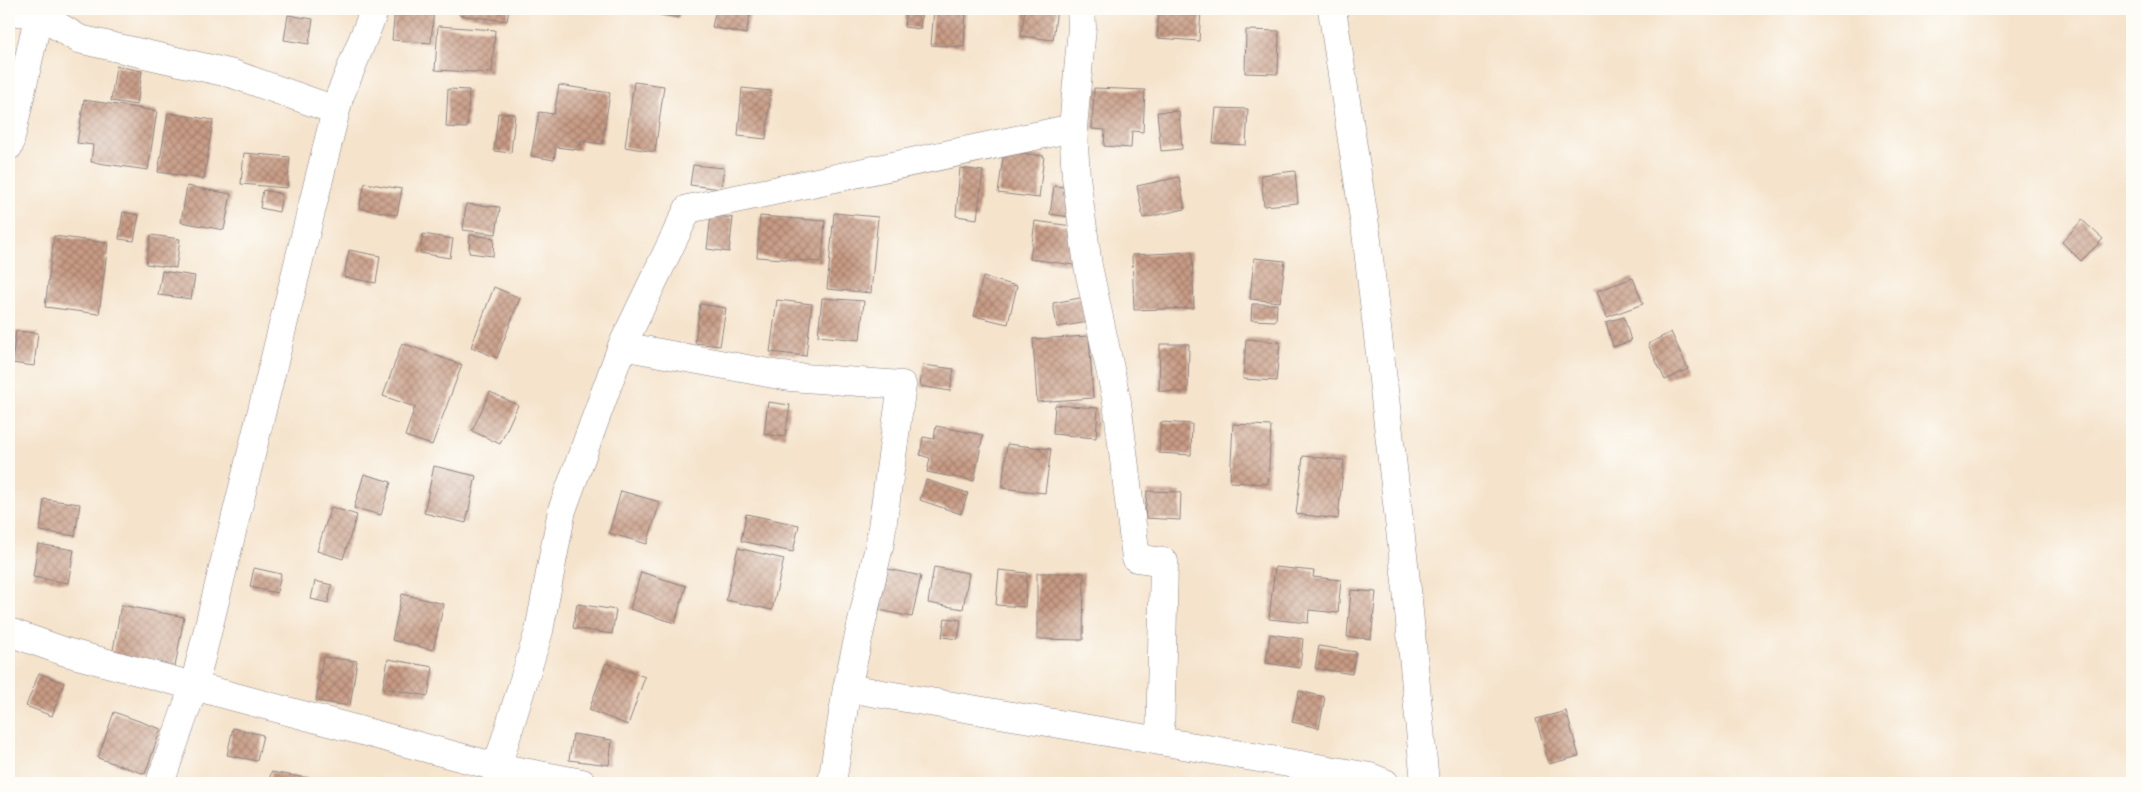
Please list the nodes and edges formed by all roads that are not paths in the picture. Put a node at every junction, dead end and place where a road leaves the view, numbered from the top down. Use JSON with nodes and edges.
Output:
{"nodes":[{"id":1,"x":375,"y":9,"type":"edge"},
{"id":2,"x":1081,"y":9,"type":"edge"},
{"id":3,"x":1332,"y":9,"type":"edge"},
{"id":4,"x":9,"y":11,"type":"edge"},
{"id":5,"x":39,"y":12,"type":"edge"},
{"id":6,"x":335,"y":110,"type":"junction"},
{"id":7,"x":1073,"y":128,"type":"junction"},
{"id":8,"x":9,"y":146,"type":"edge"},
{"id":9,"x":622,"y":346,"type":"junction"},
{"id":10,"x":9,"y":632,"type":"edge"},
{"id":11,"x":194,"y":686,"type":"junction"},
{"id":12,"x":847,"y":688,"type":"junction"},
{"id":13,"x":1160,"y":741,"type":"junction"},
{"id":14,"x":496,"y":775,"type":"edge"},
{"id":15,"x":160,"y":783,"type":"edge"},
{"id":16,"x":582,"y":783,"type":"edge"},
{"id":17,"x":832,"y":783,"type":"edge"},
{"id":18,"x":1385,"y":783,"type":"edge"},
{"id":19,"x":1425,"y":783,"type":"edge"}],
"edges":[{"from":1,"to":6,"type":"street"},
{"from":2,"to":7,"type":"street"},
{"from":3,"to":19,"type":"street"},
{"from":4,"to":5,"type":"street"},
{"from":5,"to":6,"type":"street"},
{"from":5,"to":8,"type":"street"},
{"from":6,"to":11,"type":"street"},
{"from":7,"to":9,"type":"street"},
{"from":7,"to":13,"type":"street"},
{"from":9,"to":12,"type":"street"},
{"from":9,"to":14,"type":"street"},
{"from":10,"to":11,"type":"street"},
{"from":11,"to":14,"type":"street"},
{"from":11,"to":15,"type":"street"},
{"from":12,"to":13,"type":"street"},
{"from":12,"to":17,"type":"street"},
{"from":13,"to":18,"type":"street"},
{"from":14,"to":16,"type":"street"}]}
